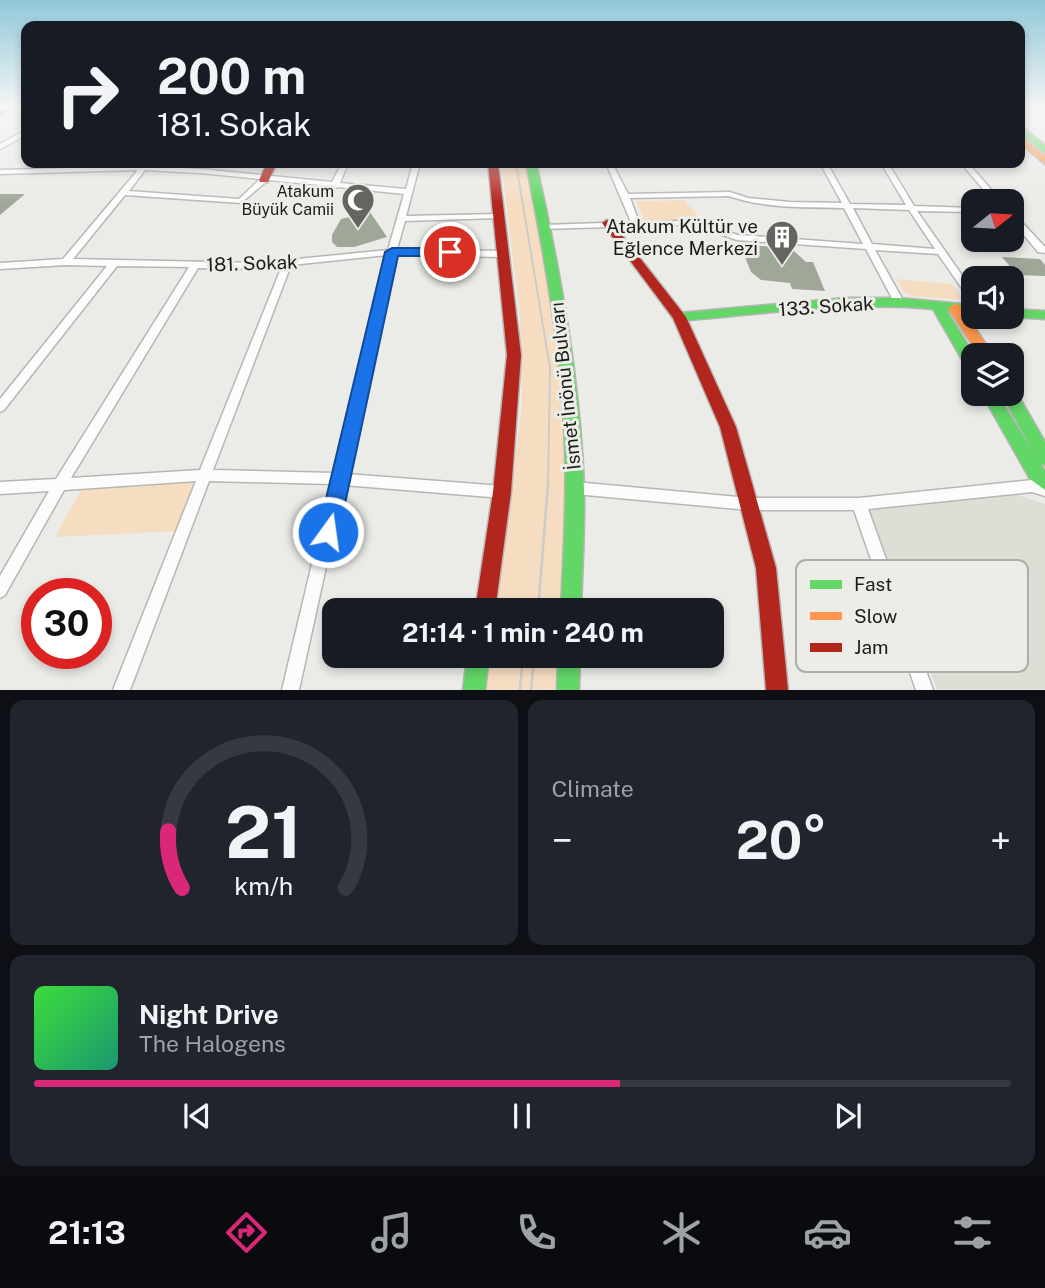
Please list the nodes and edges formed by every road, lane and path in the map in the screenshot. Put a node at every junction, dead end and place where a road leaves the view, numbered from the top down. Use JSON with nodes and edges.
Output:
{"nodes":[{"id":1,"x":1025,"y":143,"type":"edge"},
{"id":2,"x":1045,"y":161,"type":"edge"},
{"id":3,"x":83,"y":168,"type":"edge"},
{"id":4,"x":144,"y":168,"type":"edge"},
{"id":5,"x":207,"y":168,"type":"edge"},
{"id":6,"x":270,"y":168,"type":"edge"},
{"id":7,"x":343,"y":168,"type":"edge"},
{"id":8,"x":415,"y":168,"type":"edge"},
{"id":9,"x":494,"y":168,"type":"edge"},
{"id":10,"x":532,"y":168,"type":"edge"},
{"id":11,"x":611,"y":168,"type":"edge"},
{"id":12,"x":827,"y":168,"type":"edge"},
{"id":13,"x":889,"y":168,"type":"edge"},
{"id":14,"x":968,"y":168,"type":"edge"},
{"id":15,"x":0,"y":172,"type":"edge"},
{"id":16,"x":264,"y":180,"type":"junction"},
{"id":17,"x":334,"y":187,"type":"junction"},
{"id":18,"x":987,"y":189,"type":"edge"},
{"id":19,"x":408,"y":192,"type":"junction"},
{"id":20,"x":125,"y":193,"type":"junction"},
{"id":21,"x":625,"y":196,"type":"junction"},
{"id":22,"x":849,"y":206,"type":"junction"},
{"id":23,"x":911,"y":208,"type":"junction"},
{"id":24,"x":961,"y":210,"type":"edge"},
{"id":25,"x":498,"y":216,"type":"junction"},
{"id":26,"x":401,"y":219,"type":"junction"},
{"id":27,"x":635,"y":222,"type":"junction"},
{"id":28,"x":607,"y":223,"type":"junction"},
{"id":29,"x":544,"y":227,"type":"junction"},
{"id":30,"x":1024,"y":231,"type":"edge"},
{"id":31,"x":869,"y":247,"type":"junction"},
{"id":32,"x":1045,"y":250,"type":"edge"},
{"id":33,"x":942,"y":251,"type":"junction"},
{"id":34,"x":392,"y":252,"type":"junction"},
{"id":35,"x":503,"y":254,"type":"junction"},
{"id":36,"x":66,"y":262,"type":"junction"},
{"id":37,"x":114,"y":263,"type":"junction"},
{"id":38,"x":196,"y":264,"type":"junction"},
{"id":39,"x":286,"y":264,"type":"junction"},
{"id":40,"x":1,"y":267,"type":"edge"},
{"id":41,"x":961,"y":280,"type":"edge"},
{"id":42,"x":899,"y":302,"type":"junction"},
{"id":43,"x":938,"y":307,"type":"junction"},
{"id":44,"x":955,"y":307,"type":"junction"},
{"id":45,"x":961,"y":308,"type":"edge"},
{"id":46,"x":1024,"y":314,"type":"edge"},
{"id":47,"x":1045,"y":315,"type":"edge"},
{"id":48,"x":679,"y":317,"type":"junction"},
{"id":49,"x":978,"y":343,"type":"edge"},
{"id":50,"x":961,"y":346,"type":"edge"},
{"id":51,"x":996,"y":406,"type":"edge"},
{"id":52,"x":1017,"y":406,"type":"edge"},
{"id":53,"x":0,"y":407,"type":"edge"},
{"id":54,"x":1045,"y":458,"type":"edge"},
{"id":55,"x":206,"y":475,"type":"junction"},
{"id":56,"x":341,"y":479,"type":"junction"},
{"id":57,"x":1045,"y":482,"type":"edge"},
{"id":58,"x":59,"y":486,"type":"junction"},
{"id":59,"x":0,"y":488,"type":"edge"},
{"id":60,"x":575,"y":488,"type":"junction"},
{"id":61,"x":1045,"y":490,"type":"edge"},
{"id":62,"x":502,"y":492,"type":"junction"},
{"id":63,"x":749,"y":503,"type":"junction"},
{"id":64,"x":859,"y":504,"type":"junction"},
{"id":65,"x":879,"y":560,"type":"edge"},
{"id":66,"x":0,"y":590,"type":"edge"},
{"id":67,"x":487,"y":598,"type":"edge"},
{"id":68,"x":571,"y":598,"type":"edge"},
{"id":69,"x":477,"y":668,"type":"edge"},
{"id":70,"x":569,"y":668,"type":"edge"},
{"id":71,"x":919,"y":672,"type":"edge"},
{"id":72,"x":121,"y":690,"type":"edge"},
{"id":73,"x":290,"y":690,"type":"edge"},
{"id":74,"x":474,"y":690,"type":"edge"},
{"id":75,"x":568,"y":690,"type":"edge"},
{"id":76,"x":777,"y":690,"type":"edge"},
{"id":77,"x":925,"y":690,"type":"edge"}],
"edges":[{"from":1,"to":2,"type":"main road"},
{"from":3,"to":15,"type":"street"},
{"from":4,"to":20,"type":"street"},
{"from":5,"to":16,"type":"street"},
{"from":6,"to":16,"type":"main road"},
{"from":7,"to":17,"type":"street"},
{"from":8,"to":19,"type":"street"},
{"from":9,"to":25,"type":"main road"},
{"from":10,"to":29,"type":"main road","name":"İsmet İnönü Bulvarı"},
{"from":11,"to":21,"type":"street"},
{"from":12,"to":22,"type":"street"},
{"from":13,"to":23,"type":"street"},
{"from":14,"to":18,"type":"street"},
{"from":16,"to":17,"type":"street"},
{"from":16,"to":20,"type":"street"},
{"from":17,"to":19,"type":"street"},
{"from":19,"to":26,"type":"street"},
{"from":20,"to":36,"type":"street"},
{"from":21,"to":22,"type":"street"},
{"from":21,"to":27,"type":"street"},
{"from":22,"to":23,"type":"street"},
{"from":22,"to":31,"type":"street"},
{"from":23,"to":24,"type":"street"},
{"from":23,"to":33,"type":"street"},
{"from":25,"to":26,"type":"street"},
{"from":25,"to":35,"type":"main road"},
{"from":26,"to":34,"type":"street"},
{"from":27,"to":28,"type":"street"},
{"from":27,"to":31,"type":"street"},
{"from":28,"to":29,"type":"street"},
{"from":28,"to":48,"type":"main road"},
{"from":29,"to":60,"type":"main road","name":"İsmet İnönü Bulvarı"},
{"from":30,"to":32,"type":"street"},
{"from":31,"to":33,"type":"street"},
{"from":31,"to":42,"type":"street"},
{"from":33,"to":41,"type":"street"},
{"from":34,"to":35,"type":"street","name":"181. Sokak"},
{"from":34,"to":39,"type":"street","name":"181. Sokak"},
{"from":34,"to":56,"type":"street"},
{"from":35,"to":62,"type":"main road"},
{"from":36,"to":37,"type":"street","name":"181. Sokak"},
{"from":36,"to":40,"type":"street","name":"181. Sokak"},
{"from":37,"to":38,"type":"street","name":"181. Sokak"},
{"from":37,"to":53,"type":"street"},
{"from":38,"to":39,"type":"street","name":"181. Sokak"},
{"from":38,"to":58,"type":"street"},
{"from":39,"to":55,"type":"street"},
{"from":42,"to":43,"type":"main road","name":"133. Sokak"},
{"from":42,"to":48,"type":"main road","name":"133. Sokak"},
{"from":43,"to":44,"type":"main road","name":"133. Sokak"},
{"from":43,"to":50,"type":"main road"},
{"from":44,"to":45,"type":"main road","name":"133. Sokak"},
{"from":44,"to":49,"type":"main road"},
{"from":46,"to":47,"type":"main road"},
{"from":48,"to":63,"type":"main road"},
{"from":51,"to":57,"type":"main road"},
{"from":52,"to":54,"type":"main road"},
{"from":55,"to":56,"type":"street"},
{"from":55,"to":58,"type":"street"},
{"from":55,"to":72,"type":"street"},
{"from":56,"to":62,"type":"street"},
{"from":56,"to":73,"type":"street"},
{"from":58,"to":59,"type":"street"},
{"from":58,"to":66,"type":"street"},
{"from":60,"to":63,"type":"street"},
{"from":60,"to":68,"type":"main road","name":"İsmet İnönü Bulvarı"},
{"from":61,"to":64,"type":"street"},
{"from":62,"to":67,"type":"main road"},
{"from":63,"to":64,"type":"street"},
{"from":63,"to":76,"type":"main road"},
{"from":64,"to":65,"type":"street"},
{"from":69,"to":74,"type":"main road"},
{"from":70,"to":75,"type":"main road"},
{"from":71,"to":77,"type":"street"}]}
